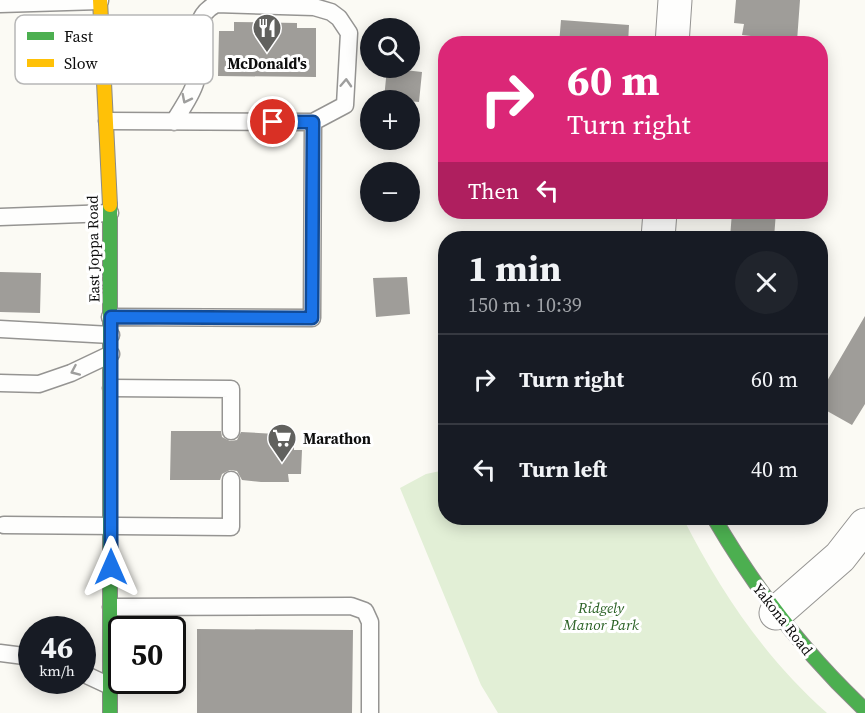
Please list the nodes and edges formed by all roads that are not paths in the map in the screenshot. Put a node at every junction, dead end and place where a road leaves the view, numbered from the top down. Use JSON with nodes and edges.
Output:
{"nodes":[{"id":1,"x":675,"y":0,"type":"edge"},
{"id":2,"x":100,"y":1,"type":"edge"},
{"id":3,"x":0,"y":4,"type":"edge"},
{"id":4,"x":201,"y":15,"type":"edge"},
{"id":5,"x":673,"y":36,"type":"edge"},
{"id":6,"x":105,"y":84,"type":"edge"},
{"id":7,"x":193,"y":84,"type":"edge"},
{"id":8,"x":108,"y":122,"type":"junction"},
{"id":9,"x":174,"y":122,"type":"junction"},
{"id":10,"x":313,"y":122,"type":"junction"},
{"id":11,"x":110,"y":213,"type":"junction"},
{"id":12,"x":0,"y":217,"type":"edge"},
{"id":13,"x":111,"y":317,"type":"junction"},
{"id":14,"x":0,"y":329,"type":"edge"},
{"id":15,"x":111,"y":335,"type":"junction"},
{"id":16,"x":111,"y":354,"type":"junction"},
{"id":17,"x":0,"y":383,"type":"edge"},
{"id":18,"x":111,"y":388,"type":"junction"},
{"id":19,"x":231,"y":431,"type":"dead end"},
{"id":20,"x":231,"y":480,"type":"dead end"},
{"id":21,"x":4,"y":525,"type":"dead end"},
{"id":22,"x":718,"y":525,"type":"edge"},
{"id":23,"x":865,"y":525,"type":"edge"},
{"id":24,"x":111,"y":527,"type":"junction"},
{"id":25,"x":111,"y":607,"type":"junction"},
{"id":26,"x":776,"y":613,"type":"junction"},
{"id":27,"x":111,"y":616,"type":"edge"},
{"id":28,"x":0,"y":653,"type":"edge"},
{"id":29,"x":18,"y":655,"type":"edge"},
{"id":30,"x":110,"y":694,"type":"edge"},
{"id":31,"x":865,"y":710,"type":"edge"},
{"id":32,"x":110,"y":713,"type":"edge"},
{"id":33,"x":370,"y":713,"type":"edge"}],
"edges":[{"from":1,"to":5,"type":"street"},
{"from":2,"to":3,"type":"lane"},
{"from":10,"to":4,"type":"lane","one_way":true},
{"from":6,"to":8,"type":"main road","name":"East Joppa Road"},
{"from":7,"to":9,"type":"lane","one_way":true},
{"from":8,"to":9,"type":"lane"},
{"from":8,"to":11,"type":"main road","name":"East Joppa Road"},
{"from":9,"to":10,"type":"lane"},
{"from":10,"to":13,"type":"lane"},
{"from":11,"to":12,"type":"lane"},
{"from":11,"to":13,"type":"main road","name":"East Joppa Road"},
{"from":13,"to":15,"type":"main road","name":"East Joppa Road"},
{"from":14,"to":15,"type":"lane"},
{"from":15,"to":16,"type":"main road","name":"East Joppa Road"},
{"from":16,"to":17,"type":"lane","one_way":true},
{"from":16,"to":18,"type":"main road","name":"East Joppa Road"},
{"from":18,"to":19,"type":"lane"},
{"from":18,"to":24,"type":"main road","name":"East Joppa Road"},
{"from":20,"to":24,"type":"lane"},
{"from":21,"to":24,"type":"lane"},
{"from":22,"to":26,"type":"main road","name":"Yakona Road"},
{"from":23,"to":26,"type":"street"},
{"from":24,"to":25,"type":"main road","name":"East Joppa Road"},
{"from":25,"to":27,"type":"main road","name":"East Joppa Road"},
{"from":25,"to":33,"type":"lane"},
{"from":26,"to":31,"type":"main road","name":"Yakona Road"},
{"from":28,"to":29,"type":"lane"},
{"from":30,"to":32,"type":"main road","name":"East Joppa Road"}]}
